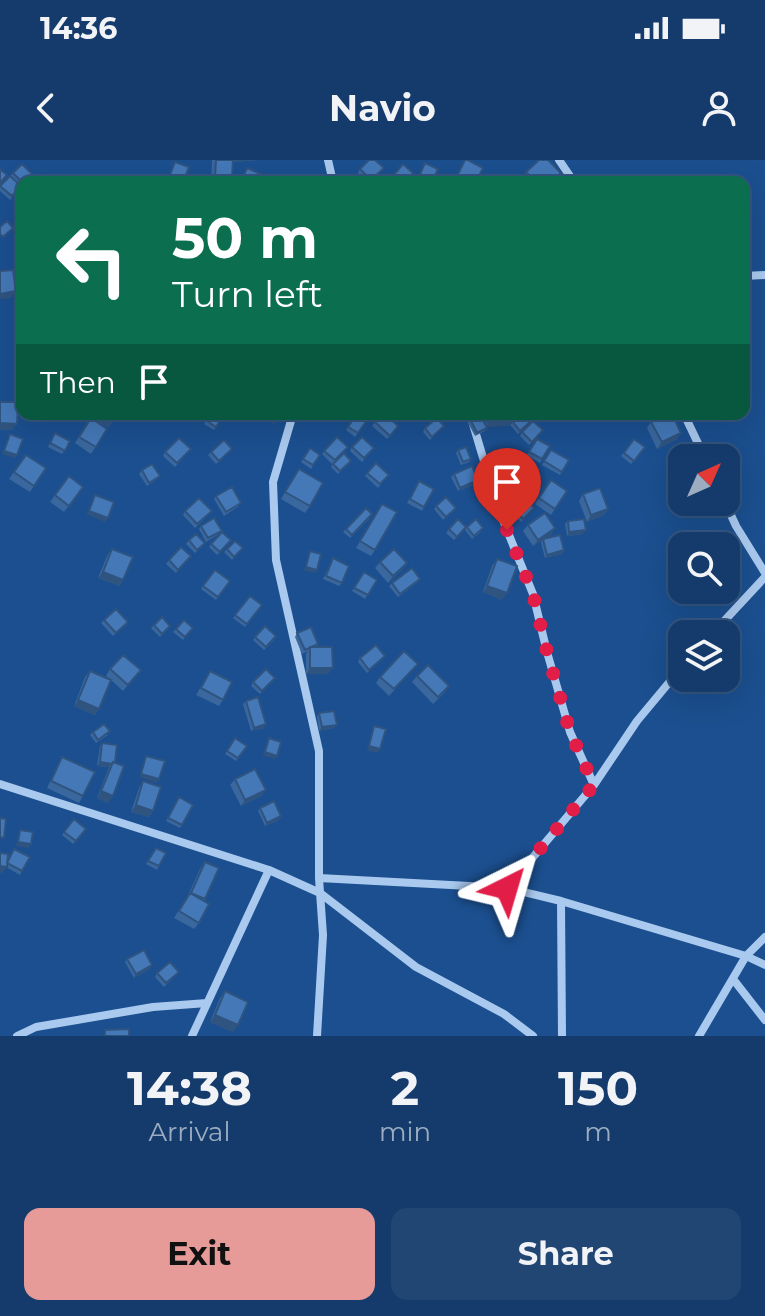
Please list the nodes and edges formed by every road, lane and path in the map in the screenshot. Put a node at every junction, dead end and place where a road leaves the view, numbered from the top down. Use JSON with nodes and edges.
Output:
{"nodes":[{"id":1,"x":291,"y":420,"type":"edge"},
{"id":2,"x":472,"y":420,"type":"edge"},
{"id":3,"x":687,"y":420,"type":"edge"},
{"id":4,"x":698,"y":444,"type":"edge"},
{"id":5,"x":731,"y":516,"type":"edge"},
{"id":6,"x":765,"y":575,"type":"edge"},
{"id":7,"x":725,"y":620,"type":"edge"},
{"id":8,"x":668,"y":684,"type":"edge"},
{"id":9,"x":0,"y":784,"type":"edge"},
{"id":10,"x":594,"y":785,"type":"junction"},
{"id":11,"x":269,"y":870,"type":"junction"},
{"id":12,"x":319,"y":878,"type":"junction"},
{"id":13,"x":507,"y":888,"type":"junction"},
{"id":14,"x":320,"y":893,"type":"junction"},
{"id":15,"x":561,"y":901,"type":"junction"},
{"id":16,"x":765,"y":937,"type":"edge"},
{"id":17,"x":746,"y":956,"type":"junction"},
{"id":18,"x":765,"y":965,"type":"edge"},
{"id":19,"x":733,"y":979,"type":"junction"},
{"id":20,"x":207,"y":1003,"type":"junction"},
{"id":21,"x":765,"y":1020,"type":"edge"},
{"id":22,"x":17,"y":1036,"type":"edge"},
{"id":23,"x":192,"y":1036,"type":"edge"},
{"id":24,"x":317,"y":1036,"type":"edge"},
{"id":25,"x":533,"y":1036,"type":"edge"},
{"id":26,"x":562,"y":1036,"type":"edge"},
{"id":27,"x":699,"y":1036,"type":"edge"}],
"edges":[{"from":1,"to":12,"type":"street"},
{"from":2,"to":10,"type":"street"},
{"from":3,"to":4,"type":"street"},
{"from":5,"to":6,"type":"street"},
{"from":6,"to":7,"type":"street"},
{"from":8,"to":10,"type":"street"},
{"from":9,"to":11,"type":"street"},
{"from":10,"to":13,"type":"street"},
{"from":11,"to":14,"type":"street"},
{"from":11,"to":20,"type":"street"},
{"from":12,"to":13,"type":"street"},
{"from":12,"to":14,"type":"street"},
{"from":13,"to":15,"type":"street"},
{"from":14,"to":24,"type":"street"},
{"from":14,"to":25,"type":"street"},
{"from":15,"to":17,"type":"street"},
{"from":15,"to":26,"type":"street"},
{"from":16,"to":17,"type":"street"},
{"from":17,"to":18,"type":"street"},
{"from":17,"to":19,"type":"street"},
{"from":19,"to":21,"type":"street"},
{"from":19,"to":27,"type":"street"},
{"from":20,"to":22,"type":"street"},
{"from":20,"to":23,"type":"street"}]}
